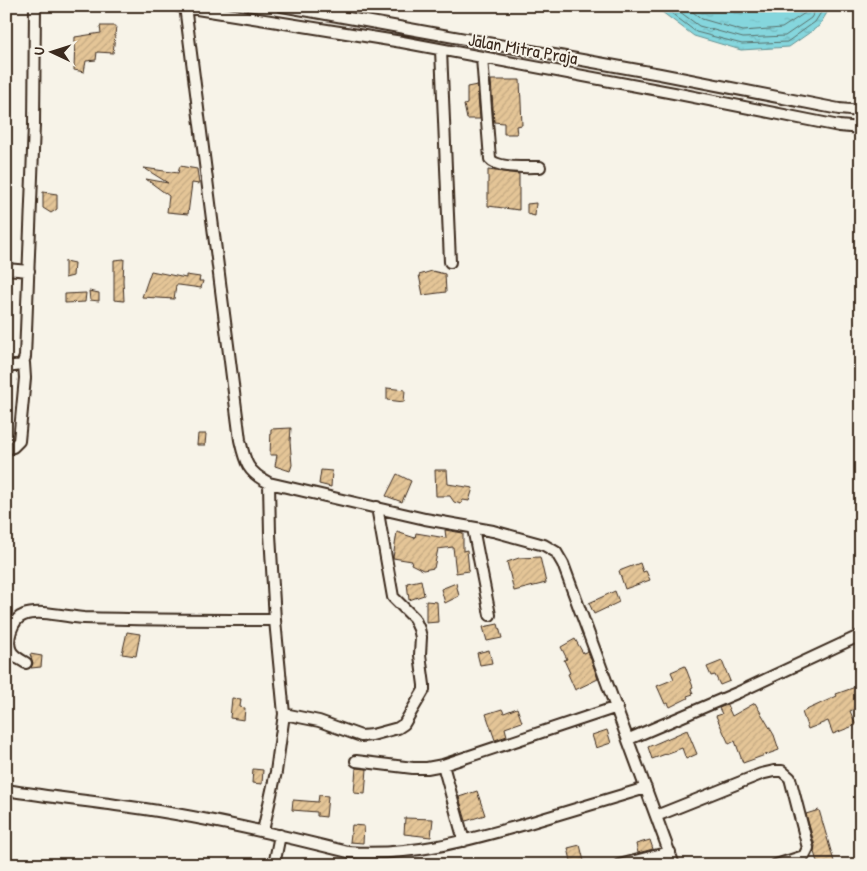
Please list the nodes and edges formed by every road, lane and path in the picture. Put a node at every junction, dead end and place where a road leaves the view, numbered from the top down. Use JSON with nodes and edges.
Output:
{"nodes":[{"id":1,"x":35,"y":6,"type":"edge"},
{"id":2,"x":282,"y":6,"type":"edge"},
{"id":3,"x":183,"y":7,"type":"edge"},
{"id":4,"x":442,"y":50,"type":"junction"},
{"id":5,"x":482,"y":58,"type":"junction"},
{"id":6,"x":861,"y":111,"type":"edge"},
{"id":7,"x":861,"y":128,"type":"edge"},
{"id":8,"x":540,"y":167,"type":"dead end"},
{"id":9,"x":450,"y":262,"type":"dead end"},
{"id":10,"x":6,"y":269,"type":"edge"},
{"id":11,"x":29,"y":271,"type":"junction"},
{"id":12,"x":24,"y":363,"type":"junction"},
{"id":13,"x":6,"y":367,"type":"edge"},
{"id":14,"x":6,"y":449,"type":"edge"},
{"id":15,"x":269,"y":483,"type":"junction"},
{"id":16,"x":377,"y":507,"type":"junction"},
{"id":17,"x":472,"y":528,"type":"junction"},
{"id":18,"x":490,"y":615,"type":"dead end"},
{"id":19,"x":275,"y":620,"type":"junction"},
{"id":20,"x":861,"y":635,"type":"edge"},
{"id":21,"x":26,"y":662,"type":"dead end"},
{"id":22,"x":617,"y":707,"type":"junction"},
{"id":23,"x":284,"y":714,"type":"junction"},
{"id":24,"x":629,"y":739,"type":"junction"},
{"id":25,"x":356,"y":761,"type":"dead end"},
{"id":26,"x":443,"y":765,"type":"junction"},
{"id":27,"x":646,"y":788,"type":"junction"},
{"id":28,"x":6,"y":790,"type":"edge"},
{"id":29,"x":656,"y":816,"type":"junction"},
{"id":30,"x":262,"y":831,"type":"junction"},
{"id":31,"x":280,"y":835,"type":"junction"},
{"id":32,"x":464,"y":841,"type":"junction"},
{"id":33,"x":670,"y":852,"type":"junction"},
{"id":34,"x":274,"y":865,"type":"edge"},
{"id":35,"x":619,"y":865,"type":"edge"},
{"id":36,"x":674,"y":865,"type":"edge"},
{"id":37,"x":776,"y":865,"type":"edge"}],
"edges":[{"from":1,"to":11,"type":"street"},
{"from":2,"to":6,"type":"street","name":"Jalan Mitra Praja"},
{"from":3,"to":4,"type":"street","name":"Jalan Mitra Praja"},
{"from":3,"to":15,"type":"street"},
{"from":4,"to":5,"type":"street","name":"Jalan Mitra Praja"},
{"from":4,"to":9,"type":"street"},
{"from":5,"to":7,"type":"street","name":"Jalan Mitra Praja"},
{"from":5,"to":8,"type":"street"},
{"from":10,"to":11,"type":"street"},
{"from":11,"to":12,"type":"street"},
{"from":12,"to":13,"type":"street"},
{"from":12,"to":14,"type":"street"},
{"from":15,"to":16,"type":"street"},
{"from":15,"to":19,"type":"street"},
{"from":16,"to":17,"type":"street"},
{"from":16,"to":23,"type":"street"},
{"from":17,"to":18,"type":"street"},
{"from":17,"to":22,"type":"street"},
{"from":19,"to":21,"type":"street"},
{"from":19,"to":23,"type":"street"},
{"from":20,"to":24,"type":"street"},
{"from":22,"to":24,"type":"street"},
{"from":22,"to":26,"type":"street"},
{"from":23,"to":30,"type":"street"},
{"from":24,"to":27,"type":"street"},
{"from":25,"to":26,"type":"street"},
{"from":26,"to":32,"type":"street"},
{"from":27,"to":29,"type":"street"},
{"from":27,"to":32,"type":"street"},
{"from":28,"to":30,"type":"street"},
{"from":29,"to":33,"type":"street"},
{"from":29,"to":37,"type":"street"},
{"from":30,"to":31,"type":"street"},
{"from":31,"to":32,"type":"street"},
{"from":31,"to":34,"type":"street"},
{"from":33,"to":35,"type":"street"},
{"from":33,"to":36,"type":"street"}]}
